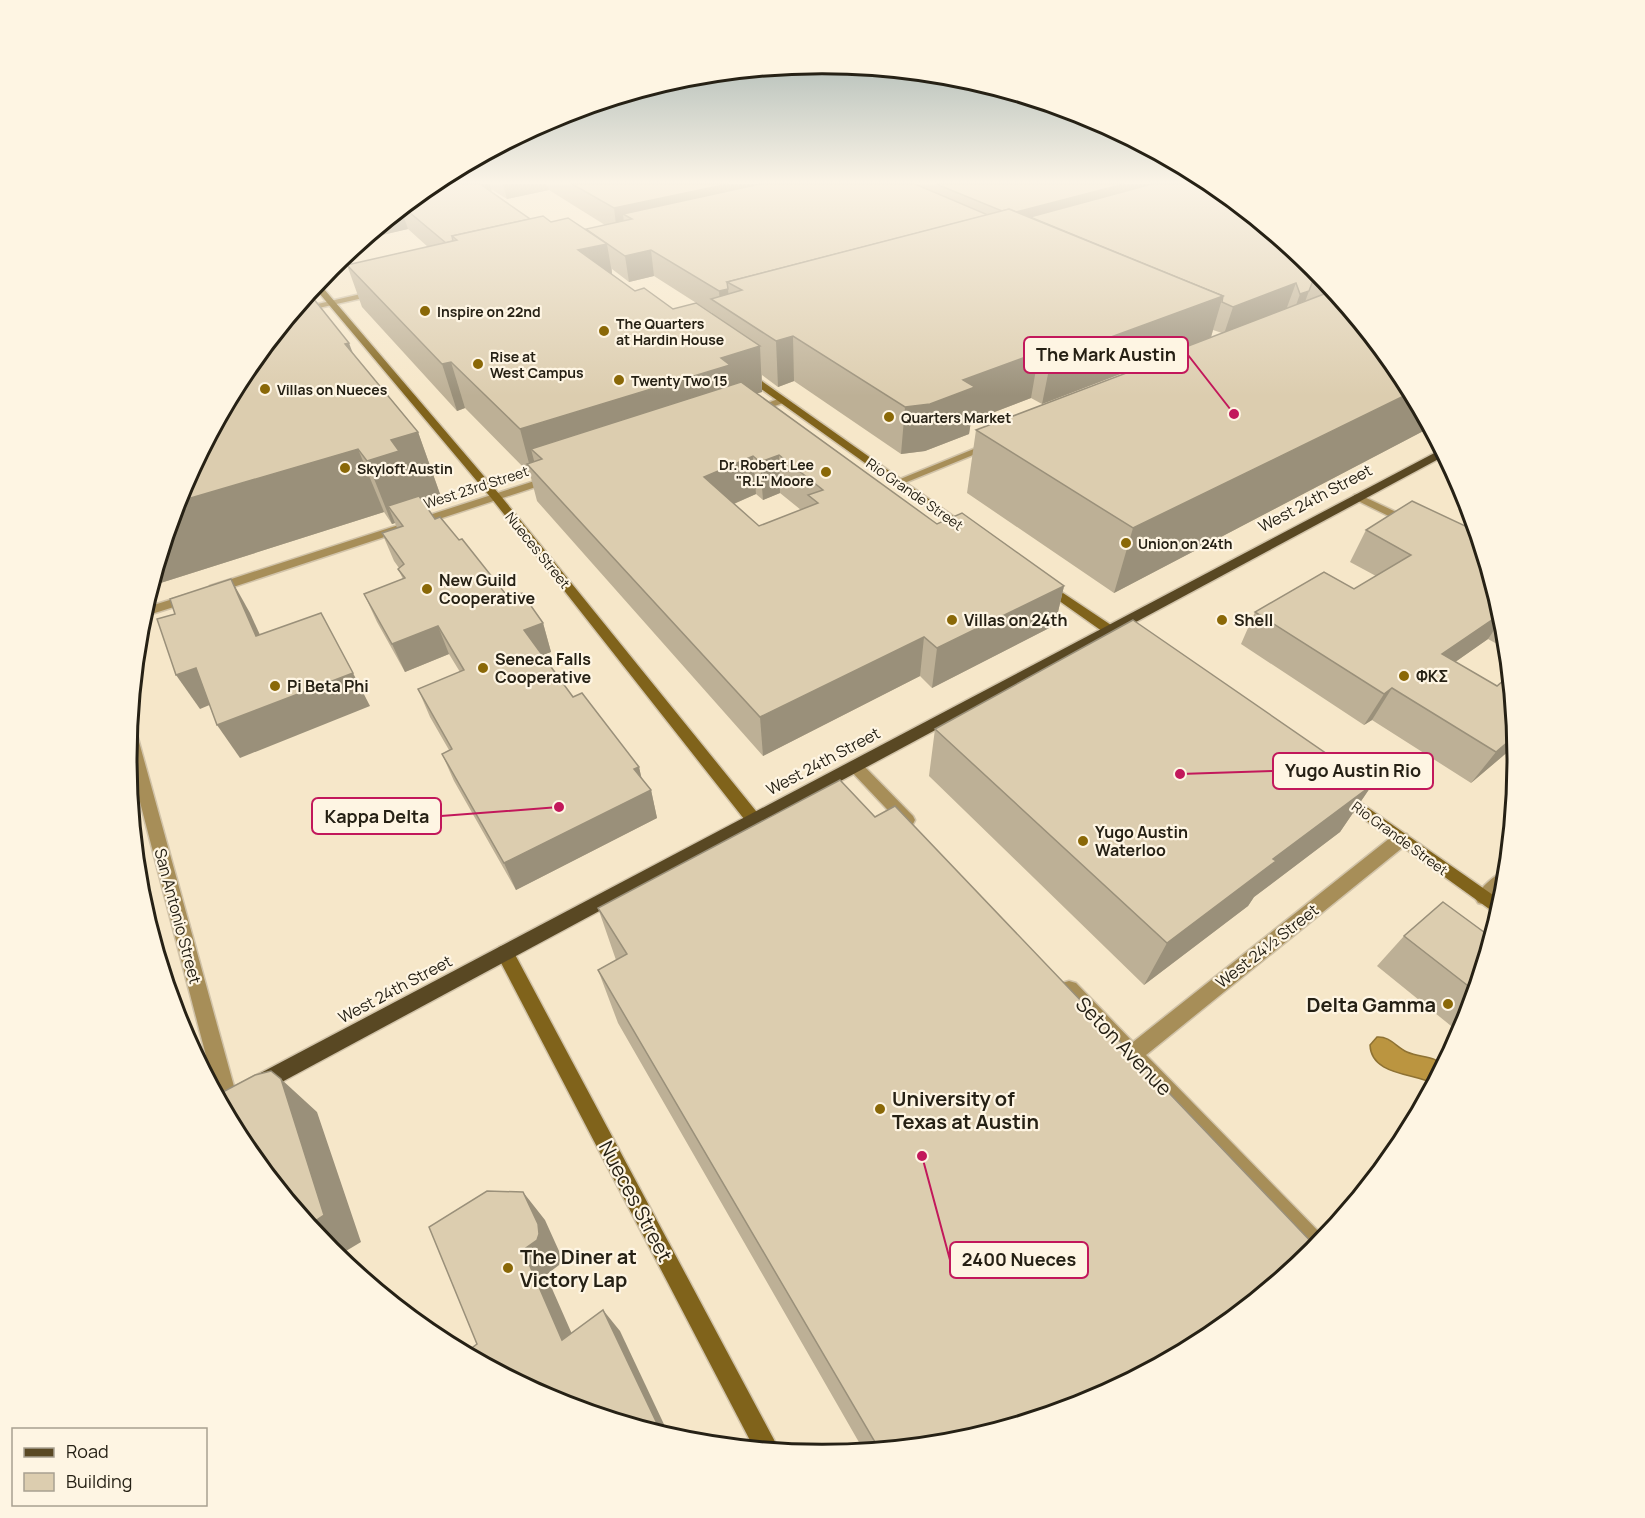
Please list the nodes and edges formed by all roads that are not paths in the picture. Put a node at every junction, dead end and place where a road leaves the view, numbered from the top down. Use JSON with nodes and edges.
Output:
{"nodes":[{"id":1,"x":388,"y":290,"type":"edge"},
{"id":2,"x":322,"y":291,"type":"edge"},
{"id":3,"x":332,"y":303,"type":"junction"},
{"id":4,"x":305,"y":309,"type":"edge"},
{"id":5,"x":734,"y":365,"type":"edge"},
{"id":6,"x":783,"y":400,"type":"junction"},
{"id":7,"x":742,"y":414,"type":"edge"},
{"id":8,"x":1000,"y":442,"type":"edge"},
{"id":9,"x":1437,"y":456,"type":"edge"},
{"id":10,"x":562,"y":475,"type":"edge"},
{"id":11,"x":898,"y":482,"type":"junction"},
{"id":12,"x":496,"y":497,"type":"junction"},
{"id":13,"x":1358,"y":497,"type":"junction"},
{"id":14,"x":1422,"y":528,"type":"edge"},
{"id":15,"x":978,"y":539,"type":"edge"},
{"id":16,"x":1034,"y":577,"type":"edge"},
{"id":17,"x":154,"y":610,"type":"edge"},
{"id":18,"x":1108,"y":629,"type":"junction"},
{"id":19,"x":1133,"y":647,"type":"edge"},
{"id":20,"x":137,"y":762,"type":"edge"},
{"id":21,"x":855,"y":766,"type":"junction"},
{"id":22,"x":1326,"y":784,"type":"edge"},
{"id":23,"x":754,"y":820,"type":"junction"},
{"id":24,"x":917,"y":830,"type":"edge"},
{"id":25,"x":1401,"y":839,"type":"junction"},
{"id":26,"x":1496,"y":887,"type":"edge"},
{"id":27,"x":1484,"y":898,"type":"junction"},
{"id":28,"x":1492,"y":904,"type":"edge"},
{"id":29,"x":505,"y":953,"type":"junction"},
{"id":30,"x":1058,"y":977,"type":"edge"},
{"id":31,"x":1132,"y":1054,"type":"junction"},
{"id":32,"x":221,"y":1087,"type":"edge"},
{"id":33,"x":228,"y":1100,"type":"edge"},
{"id":34,"x":1311,"y":1240,"type":"edge"},
{"id":35,"x":764,"y":1442,"type":"edge"}],
"edges":[{"from":1,"to":3,"type":"street"},
{"from":2,"to":3,"type":"street","name":"Nueces Street"},
{"from":3,"to":4,"type":"street"},
{"from":3,"to":12,"type":"street","name":"Nueces Street"},
{"from":5,"to":6,"type":"street","name":"Rio Grande Street"},
{"from":6,"to":7,"type":"street"},
{"from":6,"to":11,"type":"street","name":"Rio Grande Street"},
{"from":8,"to":11,"type":"street"},
{"from":9,"to":13,"type":"main road","name":"West 24th Street"},
{"from":10,"to":12,"type":"street","name":"West 23rd Street"},
{"from":11,"to":15,"type":"street","name":"Rio Grande Street"},
{"from":12,"to":17,"type":"street","name":"West 23rd Street"},
{"from":12,"to":23,"type":"street","name":"Nueces Street"},
{"from":13,"to":14,"type":"street"},
{"from":13,"to":18,"type":"main road","name":"West 24th Street"},
{"from":16,"to":18,"type":"street"},
{"from":18,"to":19,"type":"street"},
{"from":18,"to":21,"type":"main road","name":"West 24th Street"},
{"from":20,"to":32,"type":"street","name":"San Antonio Street"},
{"from":21,"to":23,"type":"main road","name":"West 24th Street"},
{"from":21,"to":24,"type":"street"},
{"from":22,"to":25,"type":"street","name":"Rio Grande Street"},
{"from":23,"to":29,"type":"main road","name":"West 24th Street"},
{"from":25,"to":27,"type":"street","name":"Rio Grande Street"},
{"from":25,"to":31,"type":"street","name":"West 24½ Street"},
{"from":26,"to":27,"type":"street"},
{"from":27,"to":28,"type":"street","name":"Rio Grande Street"},
{"from":29,"to":33,"type":"main road","name":"West 24th Street"},
{"from":29,"to":35,"type":"street","name":"Nueces Street"},
{"from":30,"to":31,"type":"street","name":"Seton Avenue"},
{"from":31,"to":34,"type":"street","name":"Seton Avenue"}]}
